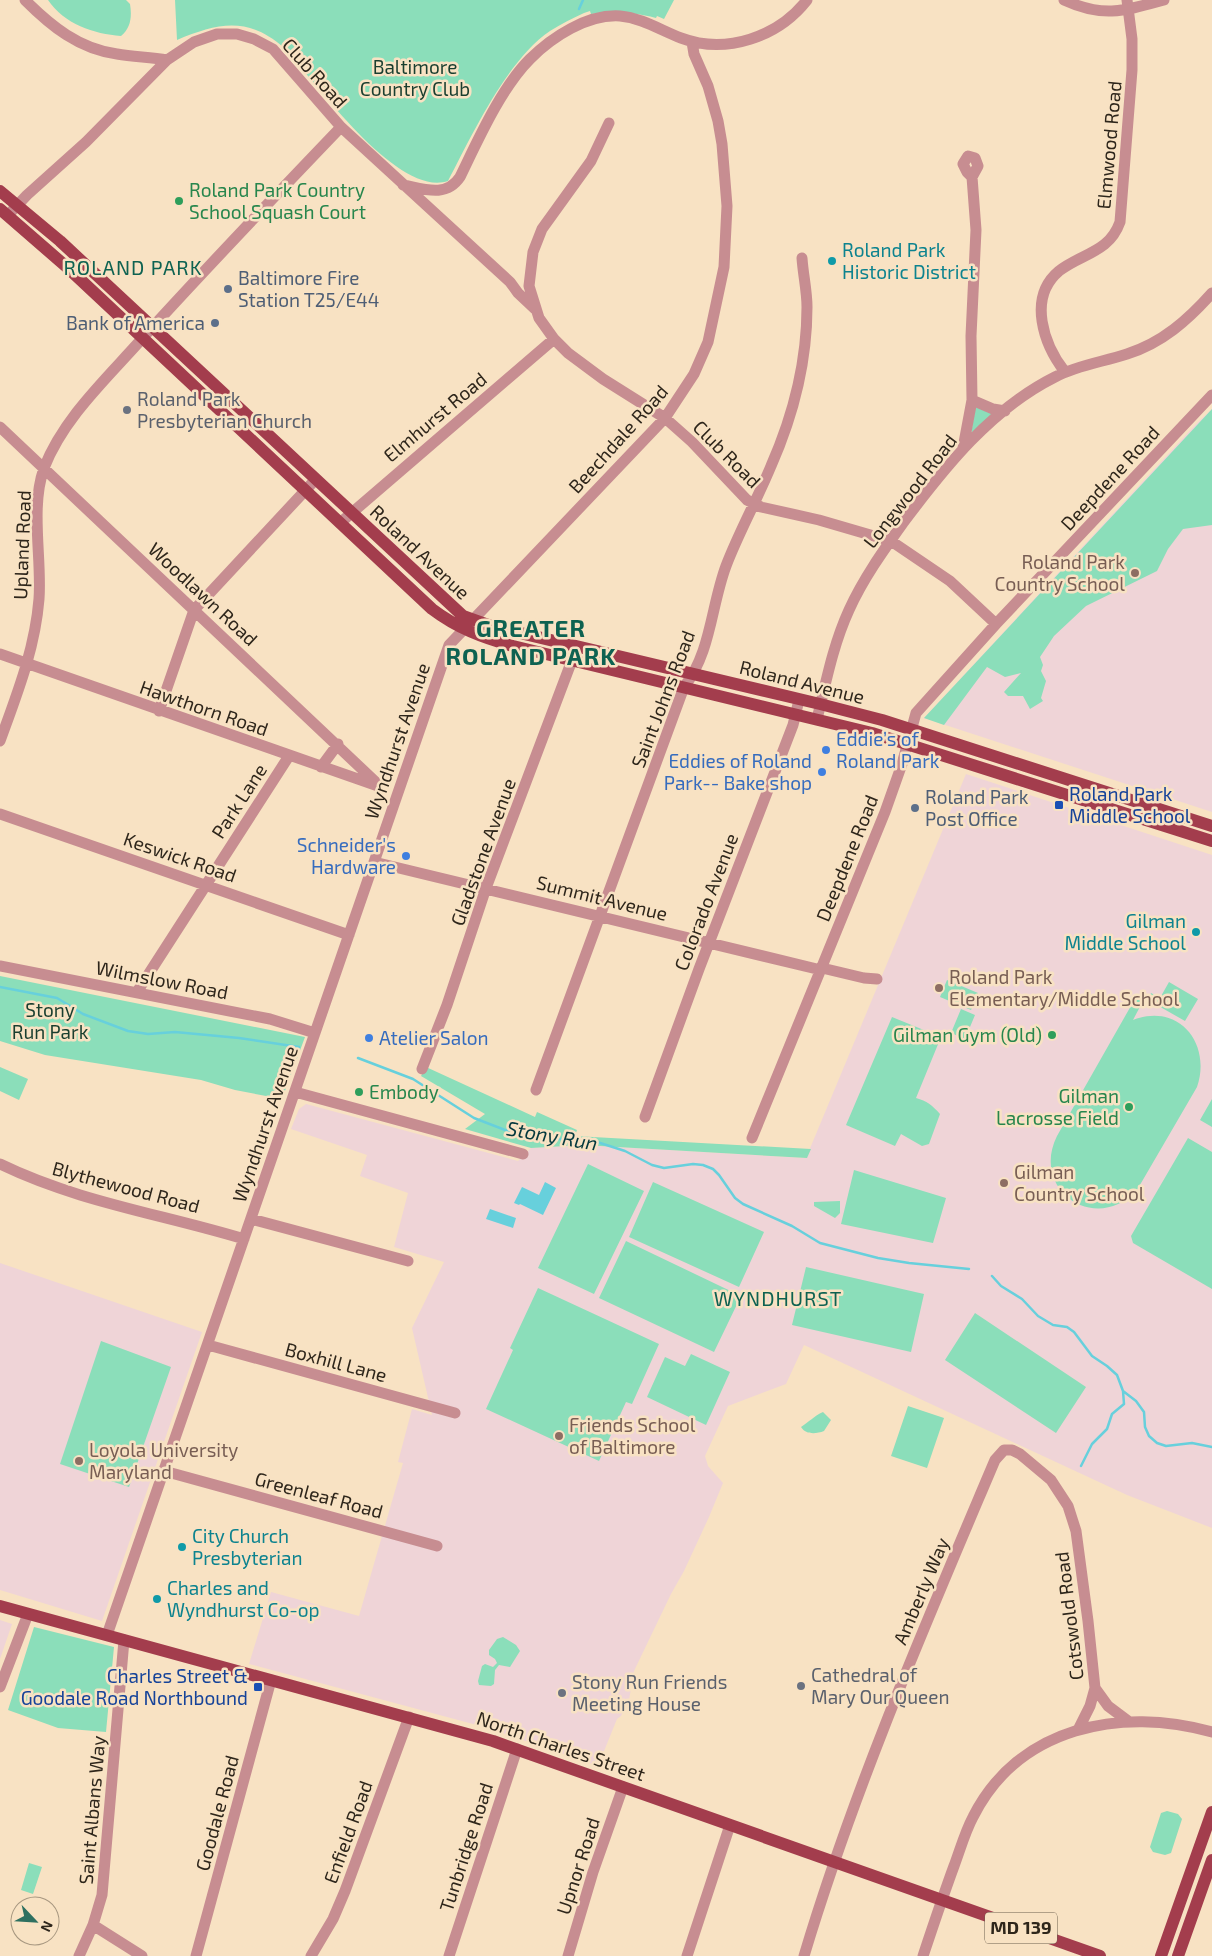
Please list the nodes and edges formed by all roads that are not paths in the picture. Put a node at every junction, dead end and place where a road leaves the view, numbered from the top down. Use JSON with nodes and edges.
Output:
{"nodes":[{"id":1,"x":26,"y":0,"type":"edge"},
{"id":2,"x":807,"y":0,"type":"edge"},
{"id":3,"x":1064,"y":0,"type":"edge"},
{"id":4,"x":1164,"y":0,"type":"edge"},
{"id":5,"x":1128,"y":4,"type":"edge"},
{"id":6,"x":692,"y":42,"type":"junction"},
{"id":7,"x":167,"y":60,"type":"junction"},
{"id":8,"x":609,"y":123,"type":"dead end"},
{"id":9,"x":341,"y":127,"type":"junction"},
{"id":10,"x":972,"y":177,"type":"dead end"},
{"id":11,"x":402,"y":185,"type":"junction"},
{"id":12,"x":0,"y":191,"type":"edge"},
{"id":13,"x":434,"y":191,"type":"junction"},
{"id":14,"x":18,"y":204,"type":"junction"},
{"id":15,"x":425,"y":206,"type":"junction"},
{"id":16,"x":4,"y":212,"type":"edge"},
{"id":17,"x":802,"y":258,"type":"dead end"},
{"id":18,"x":530,"y":271,"type":"junction"},
{"id":19,"x":510,"y":282,"type":"junction"},
{"id":20,"x":1212,"y":293,"type":"edge"},
{"id":21,"x":535,"y":309,"type":"junction"},
{"id":22,"x":153,"y":327,"type":"junction"},
{"id":23,"x":143,"y":338,"type":"junction"},
{"id":24,"x":554,"y":339,"type":"junction"},
{"id":25,"x":1064,"y":372,"type":"junction"},
{"id":26,"x":1212,"y":395,"type":"edge"},
{"id":27,"x":972,"y":400,"type":"junction"},
{"id":28,"x":1005,"y":411,"type":"junction"},
{"id":29,"x":665,"y":418,"type":"junction"},
{"id":30,"x":0,"y":427,"type":"edge"},
{"id":31,"x":963,"y":448,"type":"junction"},
{"id":32,"x":44,"y":468,"type":"junction"},
{"id":33,"x":315,"y":480,"type":"junction"},
{"id":34,"x":305,"y":491,"type":"junction"},
{"id":35,"x":753,"y":504,"type":"junction"},
{"id":36,"x":351,"y":513,"type":"junction"},
{"id":37,"x":340,"y":523,"type":"junction"},
{"id":38,"x":891,"y":541,"type":"junction"},
{"id":39,"x":194,"y":610,"type":"junction"},
{"id":40,"x":996,"y":624,"type":"junction"},
{"id":41,"x":468,"y":625,"type":"junction"},
{"id":42,"x":577,"y":647,"type":"junction"},
{"id":43,"x":0,"y":654,"type":"edge"},
{"id":44,"x":572,"y":660,"type":"junction"},
{"id":45,"x":27,"y":665,"type":"junction"},
{"id":46,"x":694,"y":675,"type":"junction"},
{"id":47,"x":684,"y":687,"type":"junction"},
{"id":48,"x":799,"y":700,"type":"junction"},
{"id":49,"x":820,"y":704,"type":"junction"},
{"id":50,"x":159,"y":711,"type":"junction"},
{"id":51,"x":796,"y":714,"type":"junction"},
{"id":52,"x":817,"y":719,"type":"junction"},
{"id":53,"x":911,"y":730,"type":"junction"},
{"id":54,"x":0,"y":740,"type":"edge"},
{"id":55,"x":908,"y":743,"type":"junction"},
{"id":56,"x":338,"y":744,"type":"junction"},
{"id":57,"x":289,"y":756,"type":"junction"},
{"id":58,"x":322,"y":767,"type":"junction"},
{"id":59,"x":382,"y":788,"type":"junction"},
{"id":60,"x":398,"y":793,"type":"junction"},
{"id":61,"x":0,"y":814,"type":"edge"},
{"id":62,"x":1212,"y":826,"type":"edge"},
{"id":63,"x":1212,"y":841,"type":"edge"},
{"id":64,"x":374,"y":862,"type":"junction"},
{"id":65,"x":205,"y":884,"type":"junction"},
{"id":66,"x":486,"y":888,"type":"junction"},
{"id":67,"x":599,"y":916,"type":"junction"},
{"id":68,"x":349,"y":935,"type":"junction"},
{"id":69,"x":710,"y":943,"type":"junction"},
{"id":70,"x":0,"y":966,"type":"edge"},
{"id":71,"x":822,"y":969,"type":"junction"},
{"id":72,"x":878,"y":979,"type":"dead end"},
{"id":73,"x":137,"y":992,"type":"junction"},
{"id":74,"x":315,"y":1032,"type":"junction"},
{"id":75,"x":422,"y":1069,"type":"dead end"},
{"id":76,"x":536,"y":1090,"type":"dead end"},
{"id":77,"x":295,"y":1092,"type":"junction"},
{"id":78,"x":645,"y":1117,"type":"dead end"},
{"id":79,"x":752,"y":1138,"type":"dead end"},
{"id":80,"x":523,"y":1154,"type":"dead end"},
{"id":81,"x":0,"y":1164,"type":"edge"},
{"id":82,"x":251,"y":1219,"type":"junction"},
{"id":83,"x":244,"y":1239,"type":"junction"},
{"id":84,"x":408,"y":1261,"type":"dead end"},
{"id":85,"x":208,"y":1345,"type":"junction"},
{"id":86,"x":455,"y":1413,"type":"dead end"},
{"id":87,"x":1004,"y":1450,"type":"joint"},
{"id":88,"x":164,"y":1471,"type":"junction"},
{"id":89,"x":437,"y":1546,"type":"dead end"},
{"id":90,"x":0,"y":1606,"type":"edge"},
{"id":91,"x":28,"y":1614,"type":"junction"},
{"id":92,"x":107,"y":1635,"type":"junction"},
{"id":93,"x":124,"y":1640,"type":"junction"},
{"id":94,"x":272,"y":1680,"type":"junction"},
{"id":95,"x":0,"y":1687,"type":"edge"},
{"id":96,"x":1095,"y":1688,"type":"junction"},
{"id":97,"x":409,"y":1717,"type":"junction"},
{"id":98,"x":1128,"y":1721,"type":"junction"},
{"id":99,"x":1078,"y":1730,"type":"junction"},
{"id":100,"x":1212,"y":1732,"type":"edge"},
{"id":101,"x":516,"y":1749,"type":"junction"},
{"id":102,"x":623,"y":1787,"type":"junction"},
{"id":103,"x":1212,"y":1812,"type":"edge"},
{"id":104,"x":730,"y":1825,"type":"junction"},
{"id":105,"x":1212,"y":1860,"type":"edge"},
{"id":106,"x":834,"y":1861,"type":"junction"},
{"id":107,"x":942,"y":1900,"type":"junction"},
{"id":108,"x":93,"y":1925,"type":"junction"},
{"id":109,"x":78,"y":1956,"type":"edge"},
{"id":110,"x":142,"y":1956,"type":"edge"},
{"id":111,"x":196,"y":1956,"type":"edge"},
{"id":112,"x":311,"y":1956,"type":"edge"},
{"id":113,"x":449,"y":1956,"type":"edge"},
{"id":114,"x":568,"y":1956,"type":"edge"},
{"id":115,"x":687,"y":1956,"type":"edge"},
{"id":116,"x":804,"y":1956,"type":"edge"},
{"id":117,"x":923,"y":1956,"type":"edge"},
{"id":118,"x":1100,"y":1956,"type":"edge"},
{"id":119,"x":1161,"y":1956,"type":"edge"},
{"id":120,"x":1178,"y":1956,"type":"edge"}],
"edges":[{"from":1,"to":7,"type":"street"},
{"from":2,"to":6,"type":"street"},
{"from":3,"to":5,"type":"street"},
{"from":4,"to":5,"type":"street"},
{"from":5,"to":25,"type":"street","name":"Elmwood Road"},
{"from":6,"to":13,"type":"street"},
{"from":6,"to":29,"type":"street","name":"Beechdale Road"},
{"from":7,"to":9,"type":"street","name":"Club Road"},
{"from":7,"to":14,"type":"street","name":"Club Road"},
{"from":8,"to":18,"type":"street"},
{"from":9,"to":11,"type":"street","name":"Club Road"},
{"from":9,"to":22,"type":"street","name":"Upland Road"},
{"from":10,"to":27,"type":"street"},
{"from":11,"to":13,"type":"street"},
{"from":11,"to":15,"type":"street","name":"Club Road"},
{"from":12,"to":14,"type":"main road","name":"Roland Avenue"},
{"from":13,"to":15,"type":"street"},
{"from":14,"to":16,"type":"street","name":"Club Road"},
{"from":14,"to":22,"type":"main road","name":"Roland Avenue"},
{"from":15,"to":19,"type":"street","name":"Club Road"},
{"from":16,"to":23,"type":"main road","name":"Roland Avenue"},
{"from":17,"to":35,"type":"street","name":"Saint Johns Road"},
{"from":18,"to":19,"type":"street"},
{"from":18,"to":21,"type":"street","name":"Club Road"},
{"from":19,"to":21,"type":"street","name":"Club Road"},
{"from":20,"to":25,"type":"street","name":"Longwood Road"},
{"from":21,"to":24,"type":"street","name":"Club Road"},
{"from":22,"to":23,"type":"street","name":"Upland Road"},
{"from":22,"to":33,"type":"main road","name":"Roland Avenue"},
{"from":23,"to":32,"type":"street","name":"Upland Road"},
{"from":23,"to":34,"type":"main road","name":"Roland Avenue"},
{"from":24,"to":29,"type":"street","name":"Club Road"},
{"from":24,"to":36,"type":"street","name":"Elmhurst Road"},
{"from":25,"to":28,"type":"street","name":"Longwood Road"},
{"from":26,"to":40,"type":"street","name":"Deepdene Road"},
{"from":27,"to":28,"type":"street"},
{"from":27,"to":31,"type":"street"},
{"from":28,"to":31,"type":"street","name":"Longwood Road"},
{"from":29,"to":35,"type":"street","name":"Club Road"},
{"from":29,"to":41,"type":"street","name":"Beechdale Road"},
{"from":30,"to":32,"type":"street","name":"Woodlawn Road"},
{"from":31,"to":38,"type":"street","name":"Longwood Road"},
{"from":32,"to":39,"type":"street","name":"Woodlawn Road"},
{"from":32,"to":45,"type":"street","name":"Upland Road"},
{"from":33,"to":34,"type":"street"},
{"from":33,"to":36,"type":"main road","name":"Roland Avenue"},
{"from":34,"to":37,"type":"main road","name":"Roland Avenue"},
{"from":34,"to":39,"type":"street"},
{"from":35,"to":38,"type":"street","name":"Club Road"},
{"from":35,"to":46,"type":"street","name":"Saint Johns Road"},
{"from":36,"to":37,"type":"street","name":"Elmhurst Road"},
{"from":36,"to":41,"type":"main road","name":"Roland Avenue"},
{"from":37,"to":41,"type":"main road","name":"Roland Avenue"},
{"from":38,"to":40,"type":"street","name":"Club Road"},
{"from":38,"to":49,"type":"street","name":"Longwood Road"},
{"from":39,"to":50,"type":"street"},
{"from":39,"to":56,"type":"street","name":"Woodlawn Road"},
{"from":40,"to":53,"type":"street","name":"Deepdene Road"},
{"from":41,"to":42,"type":"main road","name":"Roland Avenue"},
{"from":41,"to":44,"type":"main road","name":"Roland Avenue"},
{"from":41,"to":60,"type":"street","name":"Wyndhurst Avenue"},
{"from":42,"to":44,"type":"street","name":"Gladstone Avenue"},
{"from":42,"to":46,"type":"main road","name":"Roland Avenue"},
{"from":43,"to":45,"type":"street","name":"Hawthorn Road"},
{"from":44,"to":47,"type":"main road","name":"Roland Avenue"},
{"from":44,"to":66,"type":"street","name":"Gladstone Avenue"},
{"from":45,"to":50,"type":"street","name":"Hawthorn Road"},
{"from":45,"to":54,"type":"street","name":"Upland Road"},
{"from":46,"to":47,"type":"street","name":"Saint Johns Road"},
{"from":46,"to":48,"type":"main road","name":"Roland Avenue"},
{"from":47,"to":51,"type":"main road","name":"Roland Avenue"},
{"from":47,"to":67,"type":"street","name":"Saint Johns Road"},
{"from":48,"to":49,"type":"main road","name":"Roland Avenue"},
{"from":48,"to":51,"type":"street","name":"Colorado Avenue"},
{"from":49,"to":52,"type":"street","name":"Longwood Road"},
{"from":49,"to":53,"type":"main road","name":"Roland Avenue"},
{"from":50,"to":57,"type":"street","name":"Hawthorn Road"},
{"from":51,"to":52,"type":"main road","name":"Roland Avenue"},
{"from":51,"to":69,"type":"street","name":"Colorado Avenue"},
{"from":52,"to":55,"type":"main road","name":"Roland Avenue"},
{"from":53,"to":55,"type":"street","name":"Deepdene Road"},
{"from":53,"to":62,"type":"main road","name":"Roland Avenue"},
{"from":55,"to":63,"type":"main road","name":"Roland Avenue"},
{"from":55,"to":71,"type":"street","name":"Deepdene Road"},
{"from":56,"to":58,"type":"street"},
{"from":56,"to":59,"type":"street","name":"Woodlawn Road"},
{"from":57,"to":58,"type":"street","name":"Hawthorn Road"},
{"from":57,"to":65,"type":"street","name":"Park Lane"},
{"from":58,"to":59,"type":"street","name":"Hawthorn Road"},
{"from":59,"to":60,"type":"street","name":"Hawthorn Road"},
{"from":60,"to":64,"type":"street","name":"Wyndhurst Avenue"},
{"from":61,"to":65,"type":"street","name":"Keswick Road"},
{"from":64,"to":66,"type":"street","name":"Summit Avenue"},
{"from":64,"to":68,"type":"street","name":"Wyndhurst Avenue"},
{"from":65,"to":68,"type":"street","name":"Keswick Road"},
{"from":65,"to":73,"type":"street","name":"Park Lane"},
{"from":66,"to":67,"type":"street","name":"Summit Avenue"},
{"from":66,"to":75,"type":"street","name":"Gladstone Avenue"},
{"from":67,"to":69,"type":"street","name":"Summit Avenue"},
{"from":67,"to":76,"type":"street","name":"Saint Johns Road"},
{"from":68,"to":74,"type":"street","name":"Wyndhurst Avenue"},
{"from":69,"to":71,"type":"street","name":"Summit Avenue"},
{"from":69,"to":78,"type":"street","name":"Colorado Avenue"},
{"from":70,"to":73,"type":"street","name":"Wilmslow Road"},
{"from":71,"to":72,"type":"street","name":"Summit Avenue"},
{"from":71,"to":79,"type":"street","name":"Deepdene Road"},
{"from":73,"to":74,"type":"street","name":"Wilmslow Road"},
{"from":74,"to":77,"type":"street","name":"Wyndhurst Avenue"},
{"from":77,"to":80,"type":"street"},
{"from":77,"to":82,"type":"street","name":"Wyndhurst Avenue"},
{"from":81,"to":83,"type":"street","name":"Blythewood Road"},
{"from":82,"to":83,"type":"street","name":"Wyndhurst Avenue"},
{"from":82,"to":84,"type":"street"},
{"from":83,"to":85,"type":"street","name":"Wyndhurst Avenue"},
{"from":85,"to":86,"type":"street","name":"Boxhill Lane"},
{"from":85,"to":88,"type":"street","name":"Wyndhurst Avenue"},
{"from":87,"to":96,"type":"street","name":"Cotswold Road"},
{"from":87,"to":106,"type":"street","name":"Amberly Way"},
{"from":88,"to":89,"type":"street","name":"Greenleaf Road"},
{"from":88,"to":92,"type":"street","name":"Wyndhurst Avenue"},
{"from":90,"to":91,"type":"main road","name":"North Charles Street"},
{"from":91,"to":92,"type":"main road","name":"North Charles Street"},
{"from":91,"to":95,"type":"street"},
{"from":92,"to":93,"type":"main road","name":"North Charles Street"},
{"from":93,"to":94,"type":"main road","name":"North Charles Street"},
{"from":93,"to":108,"type":"street","name":"Saint Albans Way"},
{"from":94,"to":97,"type":"main road","name":"North Charles Street"},
{"from":94,"to":111,"type":"street","name":"Goodale Road"},
{"from":96,"to":98,"type":"street"},
{"from":96,"to":99,"type":"street","name":"Cotswold Road"},
{"from":97,"to":101,"type":"main road","name":"North Charles Street"},
{"from":97,"to":112,"type":"street","name":"Enfield Road"},
{"from":98,"to":99,"type":"street"},
{"from":98,"to":100,"type":"street"},
{"from":99,"to":107,"type":"street"},
{"from":101,"to":102,"type":"main road","name":"North Charles Street"},
{"from":101,"to":113,"type":"street","name":"Tunbridge Road"},
{"from":102,"to":104,"type":"main road","name":"North Charles Street"},
{"from":102,"to":114,"type":"street","name":"Upnor Road"},
{"from":103,"to":119,"type":"main road"},
{"from":104,"to":106,"type":"main road","name":"North Charles Street","number":"MD 139"},
{"from":104,"to":115,"type":"street"},
{"from":105,"to":120,"type":"main road"},
{"from":106,"to":107,"type":"main road","name":"North Charles Street","number":"MD 139"},
{"from":106,"to":116,"type":"street","name":"Amberly Way"},
{"from":107,"to":117,"type":"street"},
{"from":107,"to":118,"type":"main road","name":"North Charles Street","number":"MD 139"},
{"from":108,"to":109,"type":"street","name":"Saint Albans Way"},
{"from":108,"to":110,"type":"street"}]}
